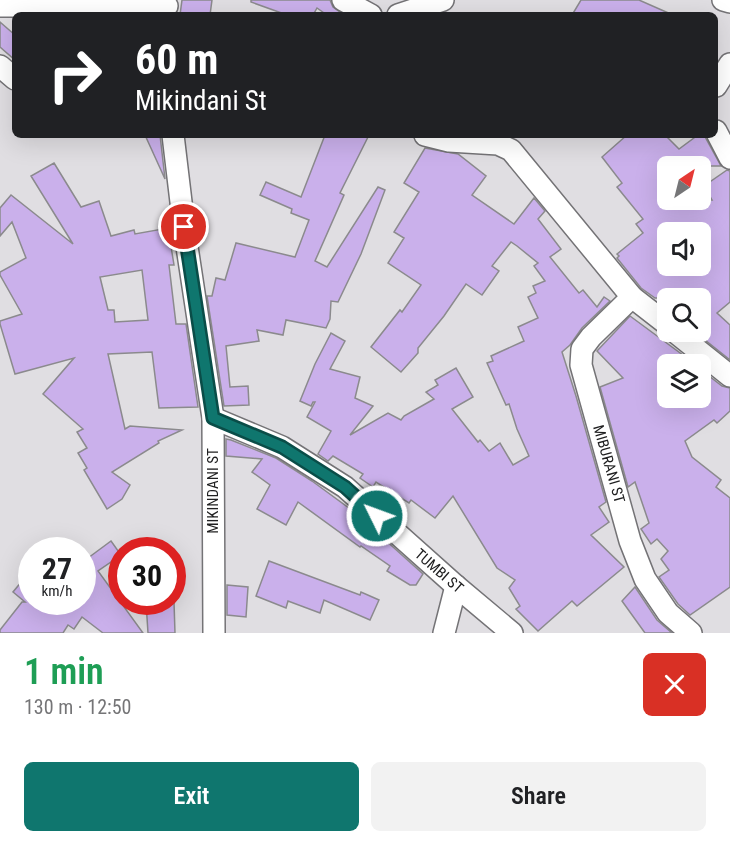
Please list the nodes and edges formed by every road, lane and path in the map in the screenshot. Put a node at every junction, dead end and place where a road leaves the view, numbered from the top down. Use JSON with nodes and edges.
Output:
{"nodes":[{"id":1,"x":343,"y":0,"type":"edge"},
{"id":2,"x":443,"y":0,"type":"edge"},
{"id":3,"x":723,"y":0,"type":"edge"},
{"id":4,"x":730,"y":2,"type":"edge"},
{"id":5,"x":0,"y":6,"type":"edge"},
{"id":6,"x":167,"y":7,"type":"edge"},
{"id":7,"x":365,"y":12,"type":"edge"},
{"id":8,"x":407,"y":12,"type":"edge"},
{"id":9,"x":730,"y":64,"type":"edge"},
{"id":10,"x":0,"y":66,"type":"edge"},
{"id":11,"x":12,"y":76,"type":"edge"},
{"id":12,"x":718,"y":83,"type":"edge"},
{"id":13,"x":718,"y":135,"type":"edge"},
{"id":14,"x":173,"y":138,"type":"edge"},
{"id":15,"x":437,"y":138,"type":"edge"},
{"id":16,"x":730,"y":158,"type":"edge"},
{"id":17,"x":632,"y":297,"type":"junction"},
{"id":18,"x":657,"y":316,"type":"edge"},
{"id":19,"x":688,"y":342,"type":"edge"},
{"id":20,"x":730,"y":376,"type":"edge"},
{"id":21,"x":213,"y":418,"type":"junction"},
{"id":22,"x":456,"y":586,"type":"junction"},
{"id":23,"x":214,"y":633,"type":"edge"},
{"id":24,"x":444,"y":633,"type":"edge"},
{"id":25,"x":513,"y":633,"type":"edge"},
{"id":26,"x":691,"y":633,"type":"edge"}],
"edges":[{"from":1,"to":7,"type":"street"},
{"from":2,"to":8,"type":"street"},
{"from":3,"to":4,"type":"street"},
{"from":5,"to":6,"type":"street"},
{"from":9,"to":12,"type":"street"},
{"from":10,"to":11,"type":"street"},
{"from":13,"to":16,"type":"street"},
{"from":14,"to":21,"type":"street","name":"MIKINDANI ST"},
{"from":15,"to":17,"type":"street"},
{"from":17,"to":18,"type":"street"},
{"from":17,"to":26,"type":"street","name":"MIBURANI ST"},
{"from":19,"to":20,"type":"street"},
{"from":21,"to":22,"type":"street","name":"TUMBI ST"},
{"from":21,"to":23,"type":"street","name":"MIKINDANI ST"},
{"from":22,"to":24,"type":"street"},
{"from":22,"to":25,"type":"street","name":"TUMBI ST"}]}
